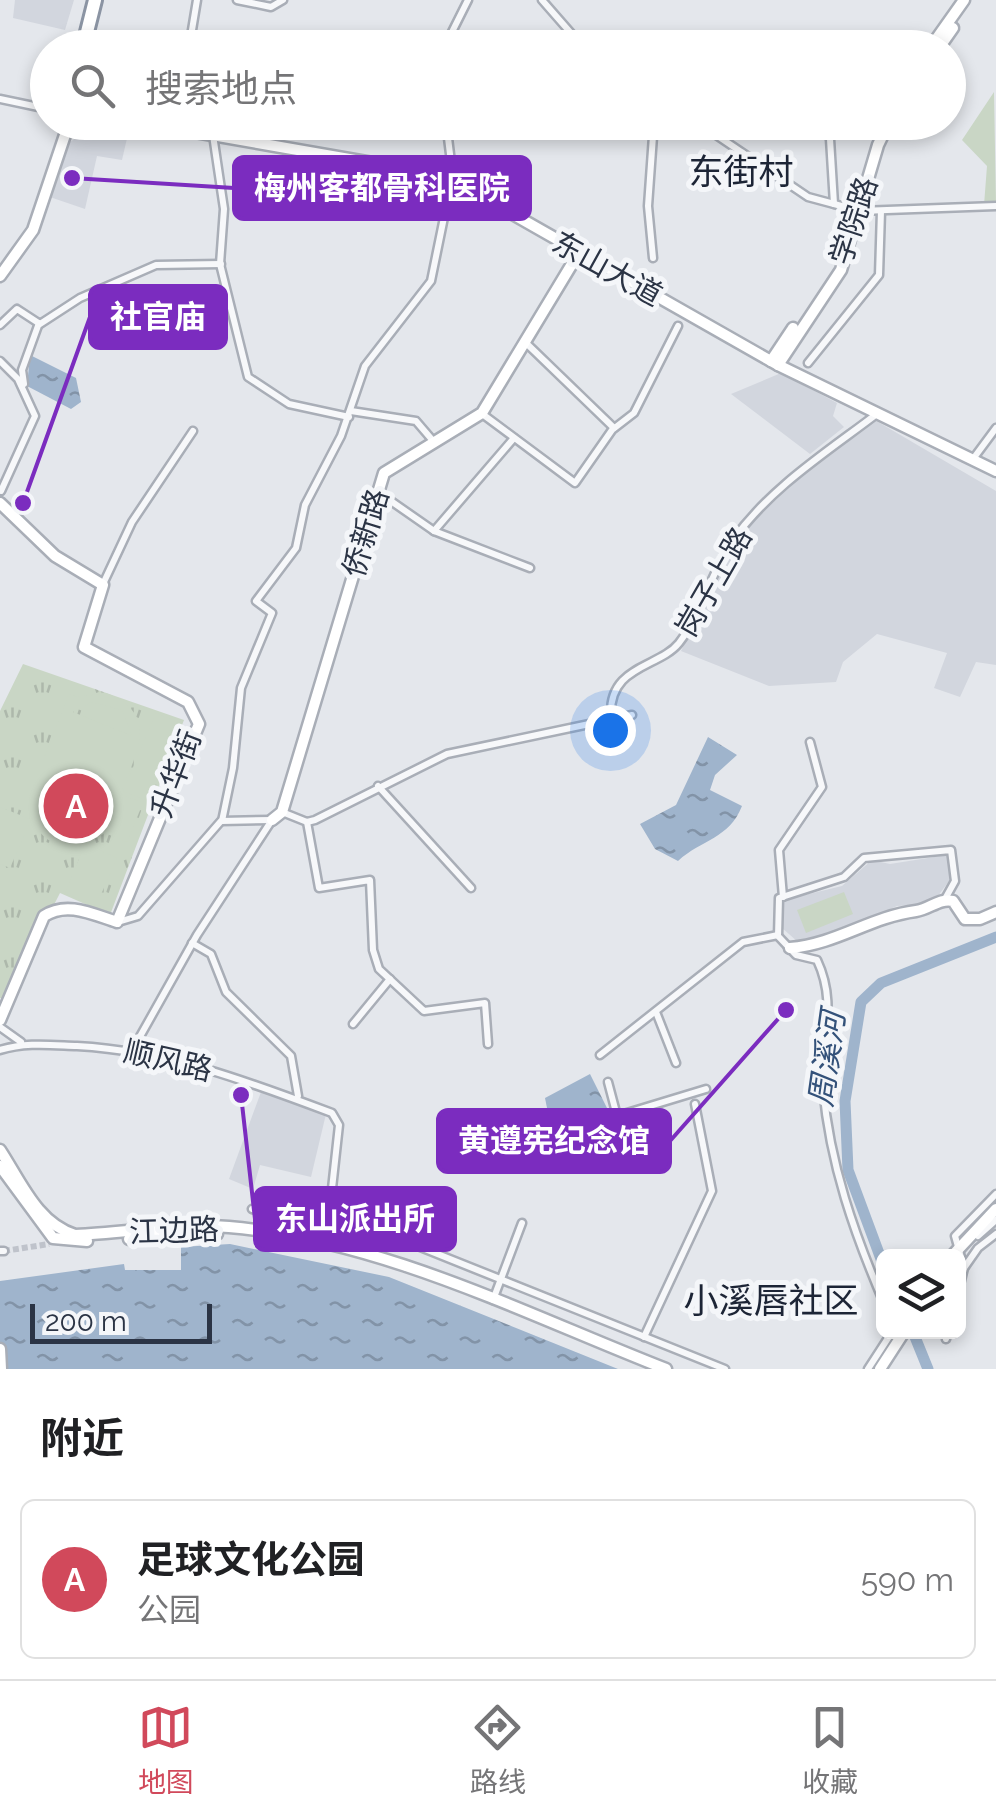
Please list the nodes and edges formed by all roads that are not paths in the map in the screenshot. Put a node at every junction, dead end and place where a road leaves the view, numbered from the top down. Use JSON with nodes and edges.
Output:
{"nodes":[{"id":1,"x":98,"y":0,"type":"edge"},
{"id":2,"x":198,"y":0,"type":"edge"},
{"id":3,"x":237,"y":0,"type":"edge"},
{"id":4,"x":283,"y":0,"type":"edge"},
{"id":5,"x":468,"y":0,"type":"edge"},
{"id":6,"x":542,"y":0,"type":"edge"},
{"id":7,"x":964,"y":0,"type":"edge"},
{"id":8,"x":972,"y":0,"type":"edge"},
{"id":9,"x":90,"y":30,"type":"edge"},
{"id":10,"x":192,"y":30,"type":"edge"},
{"id":11,"x":453,"y":30,"type":"edge"},
{"id":12,"x":568,"y":30,"type":"edge"},
{"id":13,"x":943,"y":30,"type":"edge"},
{"id":14,"x":951,"y":30,"type":"edge"},
{"id":15,"x":0,"y":99,"type":"edge"},
{"id":16,"x":30,"y":105,"type":"edge"},
{"id":17,"x":63,"y":140,"type":"edge"},
{"id":18,"x":213,"y":140,"type":"edge"},
{"id":19,"x":238,"y":140,"type":"edge"},
{"id":20,"x":448,"y":140,"type":"edge"},
{"id":21,"x":653,"y":140,"type":"edge"},
{"id":22,"x":724,"y":140,"type":"edge"},
{"id":23,"x":830,"y":140,"type":"edge"},
{"id":24,"x":876,"y":140,"type":"edge"},
{"id":25,"x":880,"y":140,"type":"edge"},
{"id":26,"x":452,"y":170,"type":"dead end"},
{"id":27,"x":449,"y":194,"type":"dead end"},
{"id":28,"x":834,"y":204,"type":"junction"},
{"id":29,"x":996,"y":206,"type":"edge"},
{"id":30,"x":857,"y":211,"type":"junction"},
{"id":31,"x":880,"y":211,"type":"junction"},
{"id":32,"x":578,"y":254,"type":"junction"},
{"id":33,"x":653,"y":258,"type":"dead end"},
{"id":34,"x":220,"y":264,"type":"junction"},
{"id":35,"x":0,"y":273,"type":"edge"},
{"id":36,"x":39,"y":324,"type":"junction"},
{"id":37,"x":0,"y":326,"type":"edge"},
{"id":38,"x":678,"y":326,"type":"dead end"},
{"id":39,"x":525,"y":342,"type":"junction"},
{"id":40,"x":0,"y":361,"type":"edge"},
{"id":41,"x":775,"y":363,"type":"junction"},
{"id":42,"x":808,"y":363,"type":"dead end"},
{"id":43,"x":24,"y":393,"type":"junction"},
{"id":44,"x":878,"y":413,"type":"junction"},
{"id":45,"x":350,"y":414,"type":"junction"},
{"id":46,"x":482,"y":414,"type":"junction"},
{"id":47,"x":614,"y":428,"type":"junction"},
{"id":48,"x":996,"y":428,"type":"edge"},
{"id":49,"x":193,"y":431,"type":"dead end"},
{"id":50,"x":514,"y":438,"type":"junction"},
{"id":51,"x":434,"y":442,"type":"junction"},
{"id":52,"x":972,"y":459,"type":"junction"},
{"id":53,"x":996,"y":471,"type":"edge"},
{"id":54,"x":1,"y":491,"type":"edge"},
{"id":55,"x":378,"y":492,"type":"junction"},
{"id":56,"x":0,"y":502,"type":"edge"},
{"id":57,"x":434,"y":531,"type":"junction"},
{"id":58,"x":530,"y":568,"type":"dead end"},
{"id":59,"x":102,"y":586,"type":"junction"},
{"id":60,"x":632,"y":715,"type":"dead end"},
{"id":61,"x":611,"y":717,"type":"junction"},
{"id":62,"x":810,"y":742,"type":"dead end"},
{"id":63,"x":378,"y":786,"type":"junction"},
{"id":64,"x":277,"y":816,"type":"junction"},
{"id":65,"x":222,"y":820,"type":"junction"},
{"id":66,"x":307,"y":822,"type":"junction"},
{"id":67,"x":471,"y":888,"type":"dead end"},
{"id":68,"x":783,"y":897,"type":"junction"},
{"id":69,"x":945,"y":900,"type":"junction"},
{"id":70,"x":996,"y":912,"type":"edge"},
{"id":71,"x":116,"y":922,"type":"junction"},
{"id":72,"x":780,"y":936,"type":"dead end"},
{"id":73,"x":192,"y":943,"type":"junction"},
{"id":74,"x":790,"y":948,"type":"junction"},
{"id":75,"x":390,"y":979,"type":"junction"},
{"id":76,"x":2,"y":1006,"type":"edge"},
{"id":77,"x":656,"y":1012,"type":"junction"},
{"id":78,"x":0,"y":1023,"type":"edge"},
{"id":79,"x":353,"y":1024,"type":"dead end"},
{"id":80,"x":22,"y":1043,"type":"junction"},
{"id":81,"x":488,"y":1044,"type":"dead end"},
{"id":82,"x":133,"y":1049,"type":"junction"},
{"id":83,"x":0,"y":1050,"type":"edge"},
{"id":84,"x":600,"y":1056,"type":"dead end"},
{"id":85,"x":676,"y":1063,"type":"dead end"},
{"id":86,"x":608,"y":1082,"type":"dead end"},
{"id":87,"x":706,"y":1089,"type":"dead end"},
{"id":88,"x":298,"y":1096,"type":"dead end"},
{"id":89,"x":695,"y":1104,"type":"dead end"},
{"id":90,"x":0,"y":1150,"type":"edge"},
{"id":91,"x":2,"y":1171,"type":"edge"},
{"id":92,"x":996,"y":1194,"type":"edge"},
{"id":93,"x":252,"y":1209,"type":"dead end"},
{"id":94,"x":996,"y":1209,"type":"edge"},
{"id":95,"x":996,"y":1220,"type":"edge"},
{"id":96,"x":330,"y":1222,"type":"junction"},
{"id":97,"x":522,"y":1223,"type":"dead end"},
{"id":98,"x":996,"y":1234,"type":"edge"},
{"id":99,"x":978,"y":1236,"type":"dead end"},
{"id":100,"x":54,"y":1237,"type":"junction"},
{"id":101,"x":326,"y":1243,"type":"junction"},
{"id":102,"x":959,"y":1245,"type":"junction"},
{"id":103,"x":956,"y":1249,"type":"edge"},
{"id":104,"x":960,"y":1249,"type":"edge"},
{"id":105,"x":966,"y":1265,"type":"edge"},
{"id":106,"x":876,"y":1281,"type":"edge"},
{"id":107,"x":492,"y":1301,"type":"junction"},
{"id":108,"x":644,"y":1337,"type":"junction"},
{"id":109,"x":887,"y":1339,"type":"edge"},
{"id":110,"x":901,"y":1339,"type":"edge"},
{"id":111,"x":0,"y":1350,"type":"edge"},
{"id":112,"x":889,"y":1363,"type":"edge"},
{"id":113,"x":1,"y":1369,"type":"edge"},
{"id":114,"x":647,"y":1369,"type":"edge"},
{"id":115,"x":666,"y":1369,"type":"edge"},
{"id":116,"x":725,"y":1369,"type":"edge"},
{"id":117,"x":868,"y":1369,"type":"edge"},
{"id":118,"x":880,"y":1369,"type":"edge"}],
"edges":[{"from":1,"to":9,"type":"highway"},
{"from":2,"to":10,"type":"street"},
{"from":3,"to":4,"type":"street"},
{"from":5,"to":11,"type":"street"},
{"from":6,"to":12,"type":"street"},
{"from":7,"to":13,"type":"main road"},
{"from":8,"to":14,"type":"main road"},
{"from":15,"to":16,"type":"street"},
{"from":17,"to":35,"type":"main road"},
{"from":18,"to":34,"type":"street"},
{"from":19,"to":32,"type":"main road","name":"东山大道"},
{"from":20,"to":26,"type":"street"},
{"from":21,"to":33,"type":"street"},
{"from":22,"to":28,"type":"street"},
{"from":23,"to":28,"type":"street"},
{"from":24,"to":30,"type":"main road","name":"学院路"},
{"from":25,"to":30,"type":"main road","name":"学院路"},
{"from":27,"to":45,"type":"street"},
{"from":28,"to":30,"type":"street"},
{"from":29,"to":31,"type":"street"},
{"from":30,"to":31,"type":"street"},
{"from":30,"to":41,"type":"main road","name":"学院路"},
{"from":31,"to":42,"type":"street"},
{"from":32,"to":39,"type":"main road","name":"侨新路"},
{"from":32,"to":41,"type":"main road","name":"东山大道"},
{"from":34,"to":36,"type":"street"},
{"from":34,"to":45,"type":"street"},
{"from":36,"to":37,"type":"street"},
{"from":36,"to":43,"type":"street"},
{"from":38,"to":47,"type":"street"},
{"from":39,"to":46,"type":"main road","name":"侨新路"},
{"from":39,"to":47,"type":"street"},
{"from":40,"to":43,"type":"street"},
{"from":41,"to":44,"type":"main road","name":"东山大道"},
{"from":43,"to":54,"type":"street"},
{"from":44,"to":52,"type":"main road","name":"东山大道"},
{"from":44,"to":61,"type":"street","name":"岗子上路"},
{"from":45,"to":51,"type":"street"},
{"from":45,"to":65,"type":"street"},
{"from":46,"to":50,"type":"street"},
{"from":46,"to":51,"type":"main road","name":"侨新路"},
{"from":47,"to":50,"type":"street"},
{"from":48,"to":52,"type":"street"},
{"from":49,"to":59,"type":"street"},
{"from":50,"to":57,"type":"street"},
{"from":51,"to":55,"type":"main road","name":"侨新路"},
{"from":52,"to":53,"type":"main road","name":"东山大道"},
{"from":55,"to":57,"type":"street"},
{"from":55,"to":64,"type":"main road","name":"侨新路"},
{"from":56,"to":59,"type":"main road"},
{"from":57,"to":58,"type":"street"},
{"from":59,"to":71,"type":"main road","name":"升华街"},
{"from":60,"to":61,"type":"street"},
{"from":61,"to":63,"type":"street"},
{"from":62,"to":68,"type":"street"},
{"from":63,"to":66,"type":"street"},
{"from":63,"to":67,"type":"street"},
{"from":64,"to":65,"type":"street"},
{"from":64,"to":66,"type":"street"},
{"from":64,"to":73,"type":"street"},
{"from":65,"to":71,"type":"street"},
{"from":66,"to":75,"type":"street"},
{"from":68,"to":69,"type":"street"},
{"from":68,"to":74,"type":"street"},
{"from":69,"to":70,"type":"main road"},
{"from":69,"to":74,"type":"main road"},
{"from":71,"to":76,"type":"main road"},
{"from":72,"to":77,"type":"street"},
{"from":73,"to":82,"type":"street"},
{"from":73,"to":88,"type":"street"},
{"from":74,"to":106,"type":"street"},
{"from":75,"to":79,"type":"street"},
{"from":75,"to":81,"type":"street"},
{"from":76,"to":78,"type":"main road"},
{"from":77,"to":84,"type":"street"},
{"from":77,"to":85,"type":"street"},
{"from":78,"to":80,"type":"street"},
{"from":80,"to":82,"type":"street","name":"顺风路"},
{"from":80,"to":83,"type":"street","name":"顺风路"},
{"from":82,"to":96,"type":"street","name":"顺风路"},
{"from":86,"to":87,"type":"street"},
{"from":89,"to":108,"type":"street"},
{"from":90,"to":100,"type":"main road"},
{"from":91,"to":100,"type":"main road"},
{"from":92,"to":102,"type":"street"},
{"from":93,"to":96,"type":"street"},
{"from":94,"to":102,"type":"main road"},
{"from":95,"to":99,"type":"street"},
{"from":96,"to":101,"type":"street"},
{"from":96,"to":108,"type":"street"},
{"from":97,"to":107,"type":"street"},
{"from":98,"to":105,"type":"street"},
{"from":100,"to":101,"type":"main road","name":"江边路"},
{"from":100,"to":114,"type":"main road","name":"江边路"},
{"from":101,"to":107,"type":"main road","name":"江边路"},
{"from":102,"to":103,"type":"main road"},
{"from":102,"to":104,"type":"street"},
{"from":107,"to":115,"type":"main road","name":"江边路"},
{"from":108,"to":116,"type":"street"},
{"from":109,"to":117,"type":"street"},
{"from":110,"to":112,"type":"main road"},
{"from":111,"to":113,"type":"main road"},
{"from":112,"to":118,"type":"main road"}]}
